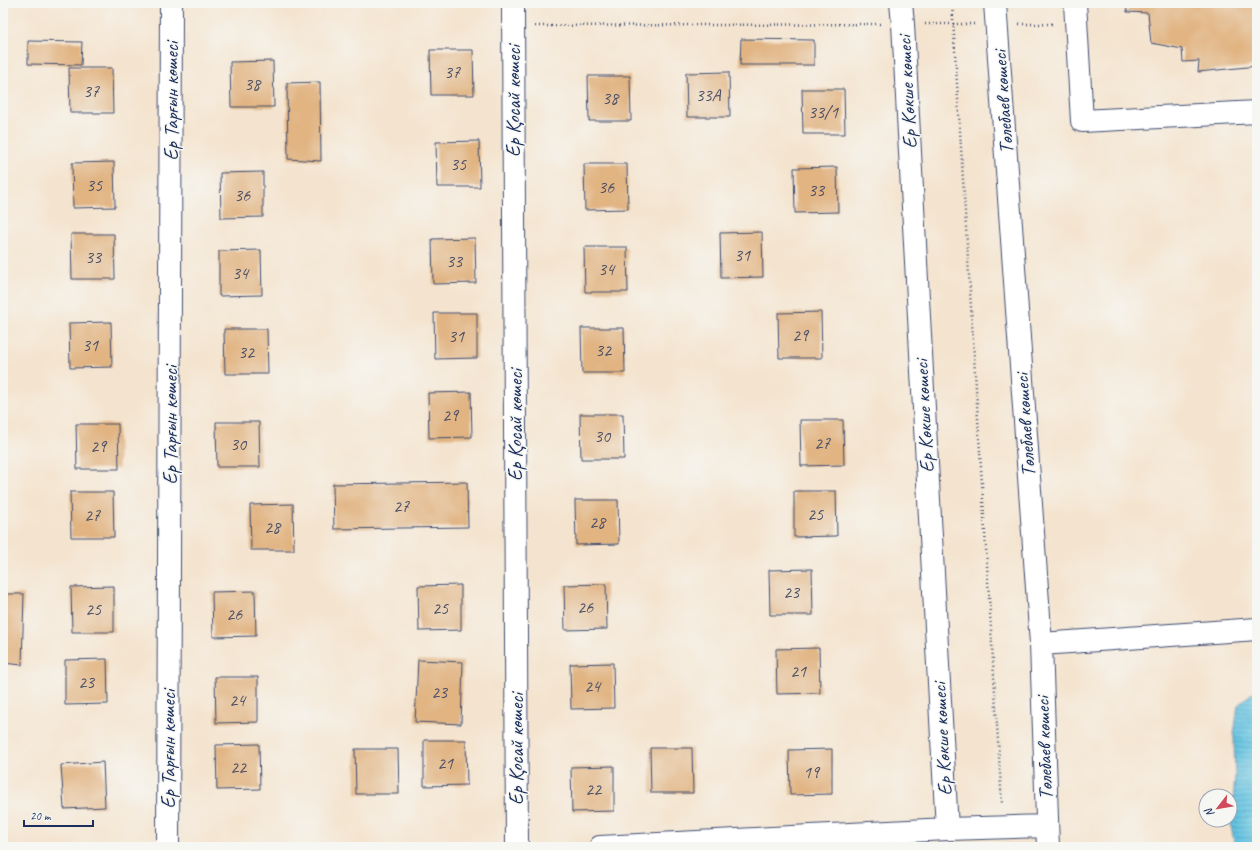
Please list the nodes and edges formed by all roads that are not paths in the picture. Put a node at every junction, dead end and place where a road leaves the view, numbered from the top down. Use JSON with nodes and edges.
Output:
{"nodes":[{"id":1,"x":172,"y":3,"type":"edge"},
{"id":2,"x":513,"y":3,"type":"edge"},
{"id":3,"x":995,"y":3,"type":"edge"},
{"id":4,"x":902,"y":14,"type":"edge"},
{"id":5,"x":1075,"y":14,"type":"edge"},
{"id":6,"x":1257,"y":112,"type":"edge"},
{"id":7,"x":1257,"y":629,"type":"edge"},
{"id":8,"x":1040,"y":644,"type":"junction"},
{"id":9,"x":947,"y":829,"type":"junction"},
{"id":10,"x":1047,"y":836,"type":"edge"},
{"id":11,"x":168,"y":847,"type":"edge"},
{"id":12,"x":517,"y":847,"type":"edge"},
{"id":13,"x":600,"y":847,"type":"edge"}],
"edges":[{"from":1,"to":11,"type":"street","name":"Ер Тарғын көшесі"},
{"from":2,"to":12,"type":"street","name":"Ер Қосай көшесі"},
{"from":3,"to":8,"type":"street","name":"Төлебаев көшесі"},
{"from":4,"to":9,"type":"street","name":"Ер Көкше көшесі"},
{"from":5,"to":6,"type":"street"},
{"from":7,"to":8,"type":"street"},
{"from":8,"to":10,"type":"street","name":"Төлебаев көшесі"},
{"from":9,"to":10,"type":"street"},
{"from":9,"to":13,"type":"street"}]}
